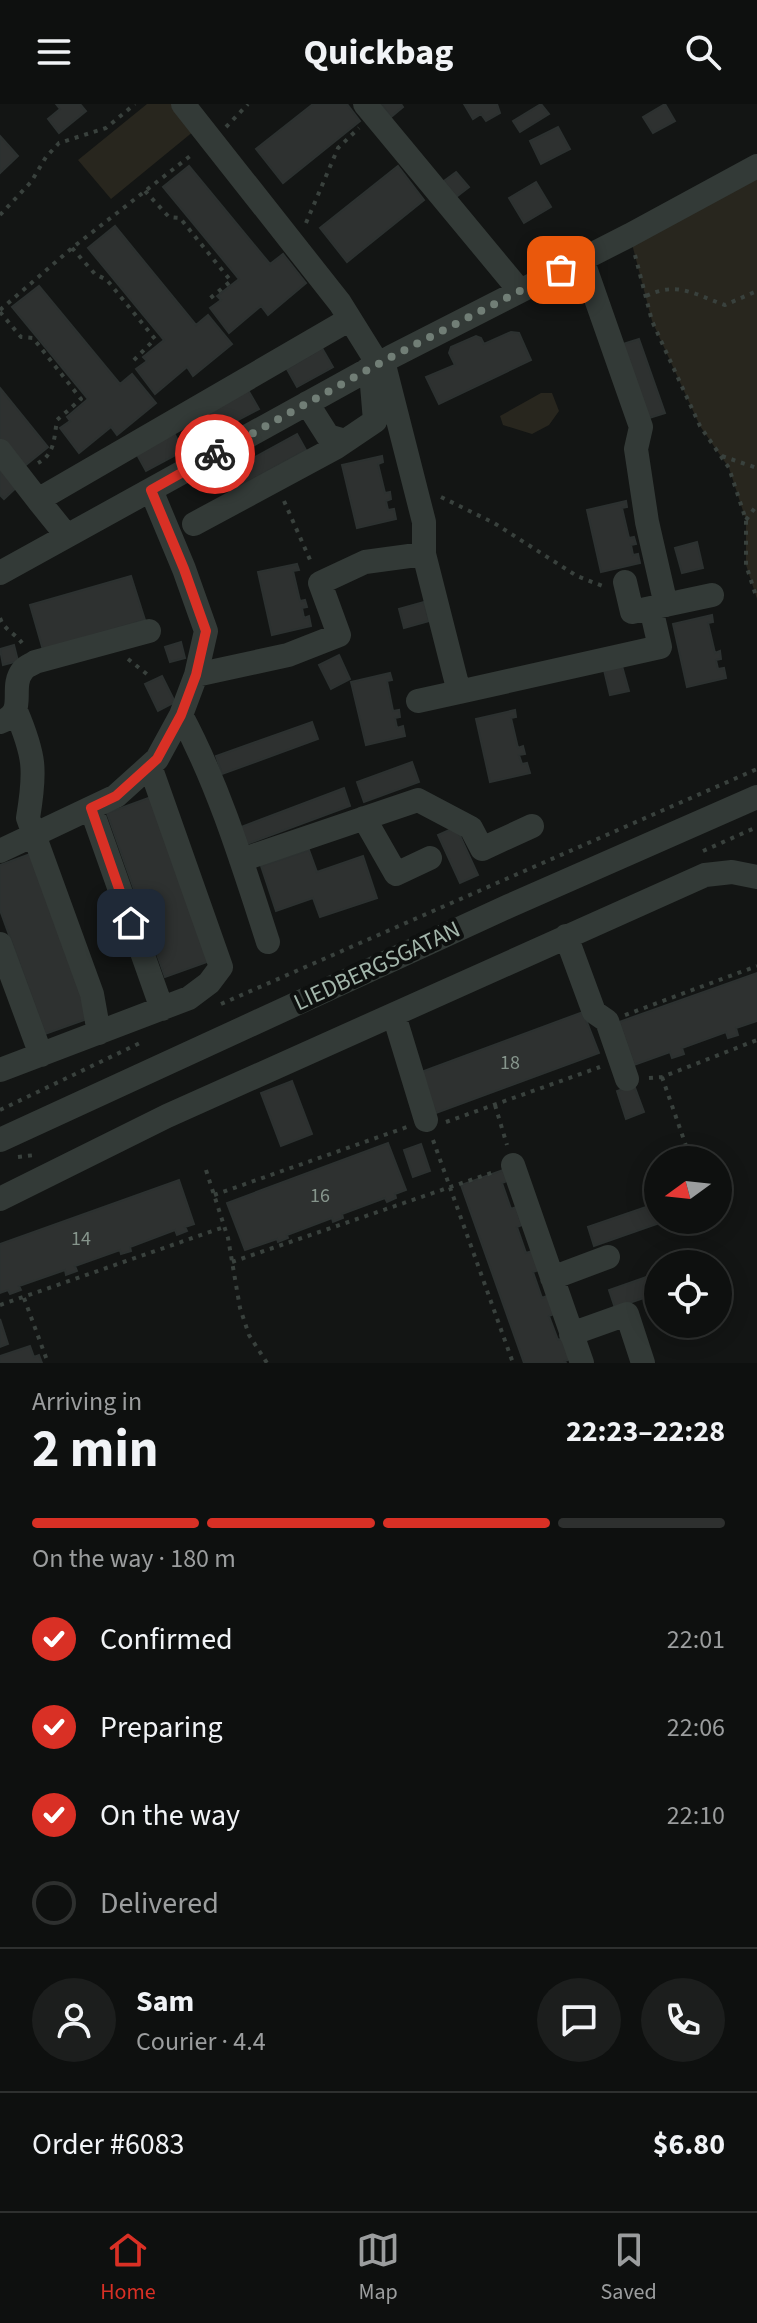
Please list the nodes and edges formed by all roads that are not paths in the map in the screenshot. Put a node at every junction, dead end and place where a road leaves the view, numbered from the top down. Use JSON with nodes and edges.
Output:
{"nodes":[{"id":1,"x":183,"y":104,"type":"edge"},
{"id":2,"x":370,"y":110,"type":"edge"},
{"id":3,"x":757,"y":166,"type":"edge"},
{"id":4,"x":582,"y":259,"type":"junction"},
{"id":5,"x":520,"y":291,"type":"junction"},
{"id":6,"x":350,"y":319,"type":"junction"},
{"id":7,"x":376,"y":365,"type":"junction"},
{"id":8,"x":307,"y":403,"type":"junction"},
{"id":9,"x":345,"y":441,"type":"junction"},
{"id":10,"x":0,"y":451,"type":"edge"},
{"id":11,"x":151,"y":490,"type":"junction"},
{"id":12,"x":38,"y":500,"type":"junction"},
{"id":13,"x":194,"y":524,"type":"dead end"},
{"id":14,"x":67,"y":536,"type":"junction"},
{"id":15,"x":424,"y":554,"type":"junction"},
{"id":16,"x":3,"y":565,"type":"edge"},
{"id":17,"x":712,"y":595,"type":"dead end"},
{"id":18,"x":643,"y":598,"type":"junction"},
{"id":19,"x":149,"y":631,"type":"dead end"},
{"id":20,"x":196,"y":675,"type":"junction"},
{"id":21,"x":459,"y":692,"type":"junction"},
{"id":22,"x":418,"y":701,"type":"dead end"},
{"id":23,"x":181,"y":715,"type":"junction"},
{"id":24,"x":8,"y":717,"type":"edge"},
{"id":25,"x":150,"y":766,"type":"junction"},
{"id":26,"x":757,"y":797,"type":"edge"},
{"id":27,"x":91,"y":808,"type":"junction"},
{"id":28,"x":364,"y":818,"type":"junction"},
{"id":29,"x":532,"y":826,"type":"dead end"},
{"id":30,"x":36,"y":836,"type":"junction"},
{"id":31,"x":0,"y":851,"type":"edge"},
{"id":32,"x":430,"y":858,"type":"dead end"},
{"id":33,"x":241,"y":860,"type":"junction"},
{"id":34,"x":757,"y":877,"type":"edge"},
{"id":35,"x":566,"y":936,"type":"junction"},
{"id":36,"x":268,"y":942,"type":"dead end"},
{"id":37,"x":0,"y":944,"type":"edge"},
{"id":38,"x":162,"y":1009,"type":"junction"},
{"id":39,"x":394,"y":1015,"type":"junction"},
{"id":40,"x":99,"y":1033,"type":"junction"},
{"id":41,"x":41,"y":1055,"type":"junction"},
{"id":42,"x":624,"y":1069,"type":"road end"},
{"id":43,"x":0,"y":1070,"type":"edge"},
{"id":44,"x":428,"y":1124,"type":"road end"},
{"id":45,"x":0,"y":1140,"type":"edge"},
{"id":46,"x":513,"y":1165,"type":"road end"},
{"id":47,"x":0,"y":1199,"type":"edge"},
{"id":48,"x":608,"y":1257,"type":"dead end"},
{"id":49,"x":552,"y":1278,"type":"junction"},
{"id":50,"x":571,"y":1334,"type":"junction"},
{"id":51,"x":582,"y":1363,"type":"edge"},
{"id":52,"x":643,"y":1363,"type":"edge"}],
"edges":[{"from":1,"to":6,"type":"street"},
{"from":2,"to":5,"type":"street"},
{"from":3,"to":4,"type":"street"},
{"from":4,"to":5,"type":"street"},
{"from":4,"to":18,"type":"street"},
{"from":5,"to":7,"type":"street"},
{"from":6,"to":7,"type":"street"},
{"from":6,"to":12,"type":"street"},
{"from":7,"to":8,"type":"street"},
{"from":7,"to":9,"type":"street"},
{"from":7,"to":15,"type":"street"},
{"from":8,"to":9,"type":"street"},
{"from":8,"to":11,"type":"street"},
{"from":9,"to":13,"type":"street"},
{"from":10,"to":12,"type":"street"},
{"from":11,"to":14,"type":"street"},
{"from":11,"to":20,"type":"street"},
{"from":12,"to":14,"type":"street"},
{"from":14,"to":16,"type":"street"},
{"from":15,"to":20,"type":"street"},
{"from":15,"to":21,"type":"street"},
{"from":17,"to":18,"type":"street"},
{"from":18,"to":21,"type":"street"},
{"from":19,"to":24,"type":"street"},
{"from":20,"to":23,"type":"street"},
{"from":21,"to":22,"type":"street"},
{"from":23,"to":25,"type":"street"},
{"from":23,"to":33,"type":"street"},
{"from":24,"to":30,"type":"street"},
{"from":25,"to":27,"type":"street"},
{"from":25,"to":38,"type":"street"},
{"from":26,"to":45,"type":"street","name":"LIEDBERGSGATAN"},
{"from":27,"to":30,"type":"street"},
{"from":27,"to":38,"type":"street"},
{"from":28,"to":29,"type":"street"},
{"from":28,"to":32,"type":"street"},
{"from":28,"to":33,"type":"street"},
{"from":30,"to":31,"type":"street"},
{"from":30,"to":40,"type":"street"},
{"from":33,"to":36,"type":"street"},
{"from":34,"to":35,"type":"street"},
{"from":35,"to":39,"type":"street"},
{"from":35,"to":42,"type":"street"},
{"from":37,"to":41,"type":"street"},
{"from":38,"to":40,"type":"street"},
{"from":39,"to":44,"type":"street"},
{"from":39,"to":47,"type":"street"},
{"from":40,"to":41,"type":"street"},
{"from":41,"to":43,"type":"street"},
{"from":46,"to":49,"type":"street"},
{"from":48,"to":49,"type":"street"},
{"from":49,"to":50,"type":"street"},
{"from":50,"to":51,"type":"street"},
{"from":50,"to":52,"type":"street"}]}
